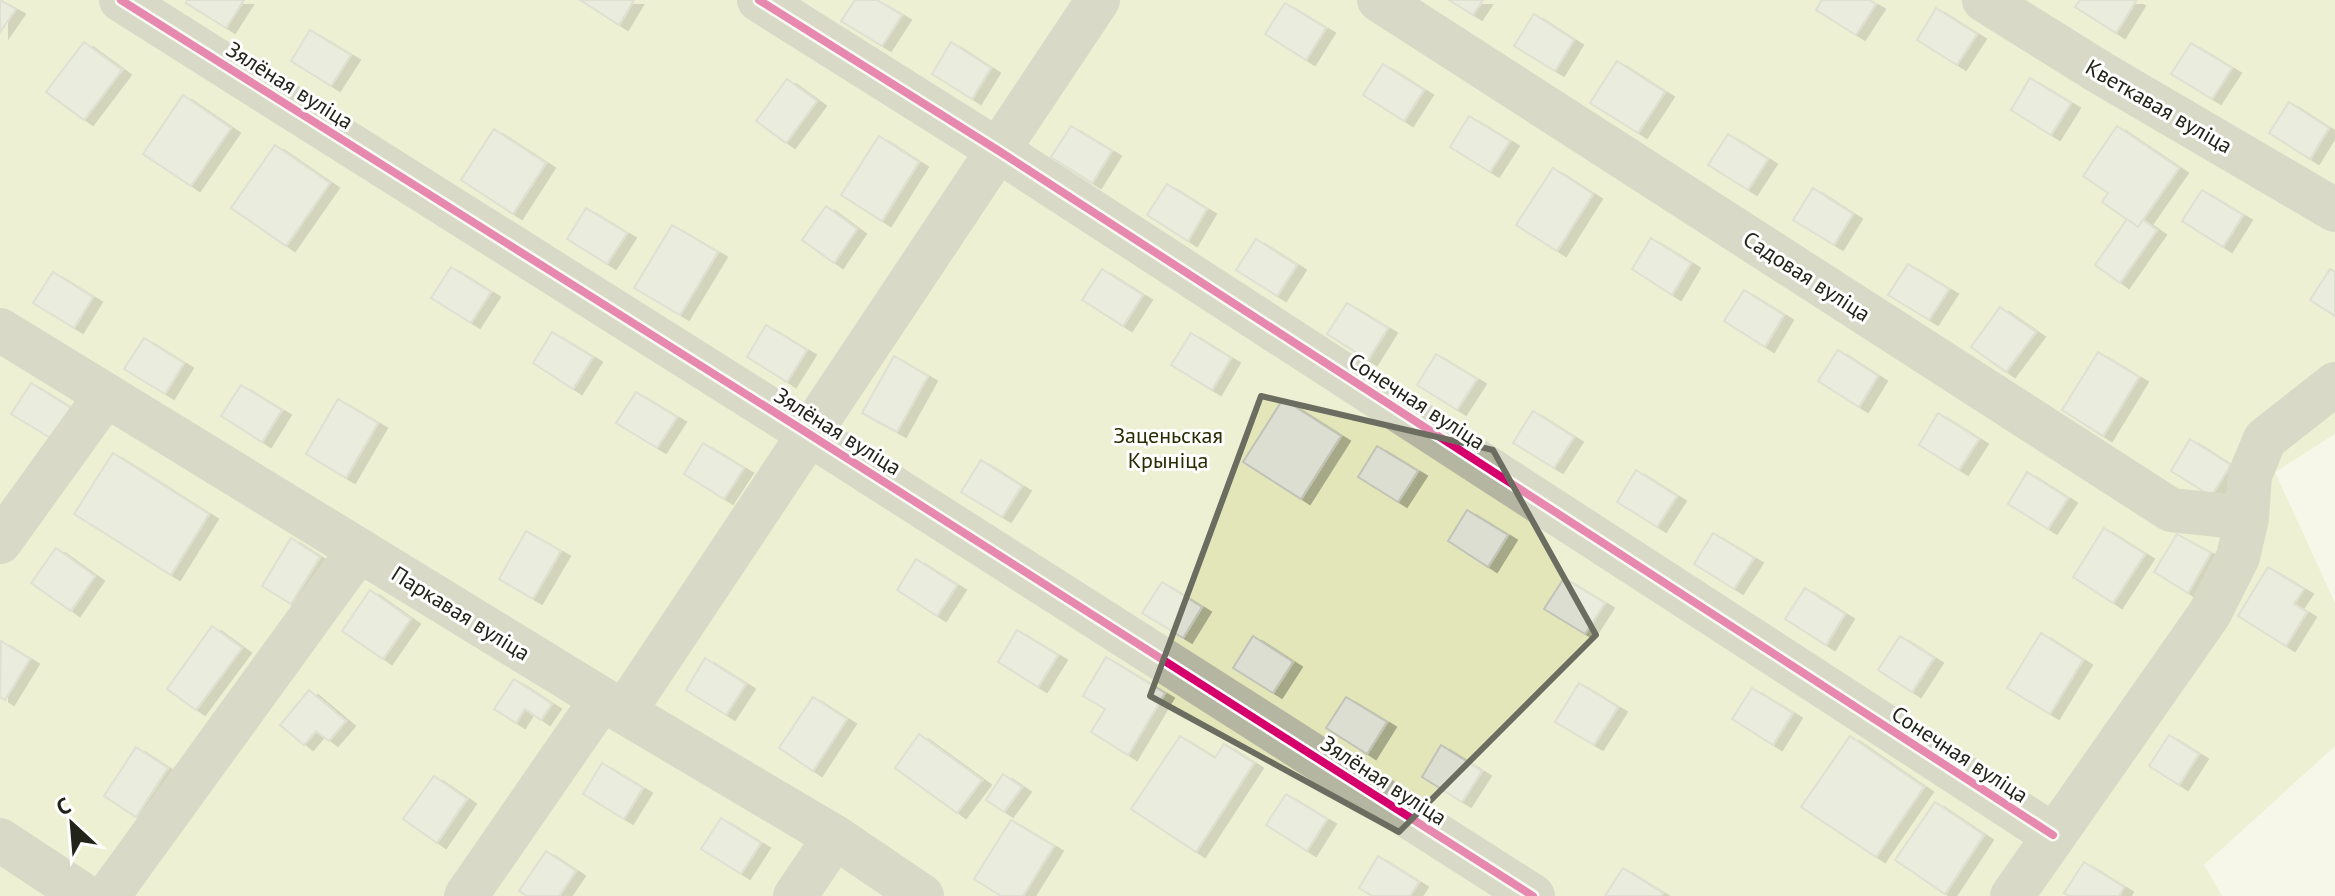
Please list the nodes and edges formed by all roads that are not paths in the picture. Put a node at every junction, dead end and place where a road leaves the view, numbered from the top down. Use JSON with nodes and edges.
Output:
{"nodes":[{"id":1,"x":121,"y":0,"type":"edge"},
{"id":2,"x":759,"y":0,"type":"edge"},
{"id":3,"x":1098,"y":0,"type":"edge"},
{"id":4,"x":1379,"y":0,"type":"edge"},
{"id":5,"x":1984,"y":0,"type":"edge"},
{"id":6,"x":999,"y":151,"type":"junction"},
{"id":7,"x":2335,"y":210,"type":"edge"},
{"id":8,"x":0,"y":330,"type":"edge"},
{"id":9,"x":2335,"y":384,"type":"edge"},
{"id":10,"x":106,"y":395,"type":"junction"},
{"id":11,"x":809,"y":434,"type":"junction"},
{"id":12,"x":2247,"y":518,"type":"junction"},
{"id":13,"x":0,"y":542,"type":"edge"},
{"id":14,"x":359,"y":550,"type":"junction"},
{"id":15,"x":613,"y":705,"type":"junction"},
{"id":16,"x":2053,"y":835,"type":"junction"},
{"id":17,"x":835,"y":837,"type":"junction"},
{"id":18,"x":0,"y":840,"type":"edge"},
{"id":19,"x":85,"y":896,"type":"edge"},
{"id":20,"x":108,"y":896,"type":"edge"},
{"id":21,"x":466,"y":896,"type":"edge"},
{"id":22,"x":795,"y":896,"type":"edge"},
{"id":23,"x":922,"y":896,"type":"edge"},
{"id":24,"x":1533,"y":896,"type":"edge"},
{"id":25,"x":2012,"y":896,"type":"edge"}],
"edges":[{"from":1,"to":11,"type":"street","name":"Зялёная вуліца"},
{"from":2,"to":6,"type":"street","name":"Сонечная вуліца"},
{"from":3,"to":6,"type":"street"},
{"from":4,"to":12,"type":"street","name":"Садовая вуліца"},
{"from":5,"to":7,"type":"street","name":"Кветкавая вуліца"},
{"from":6,"to":11,"type":"street"},
{"from":6,"to":16,"type":"street","name":"Сонечная вуліца"},
{"from":8,"to":10,"type":"street","name":"Паркавая вуліца"},
{"from":9,"to":12,"type":"street"},
{"from":10,"to":13,"type":"street"},
{"from":10,"to":14,"type":"street","name":"Паркавая вуліца"},
{"from":11,"to":15,"type":"street"},
{"from":11,"to":24,"type":"street","name":"Зялёная вуліца"},
{"from":12,"to":16,"type":"street"},
{"from":14,"to":15,"type":"street","name":"Паркавая вуліца"},
{"from":14,"to":20,"type":"street"},
{"from":15,"to":17,"type":"street","name":"Паркавая вуліца"},
{"from":15,"to":21,"type":"street"},
{"from":16,"to":25,"type":"street"},
{"from":17,"to":22,"type":"street"},
{"from":17,"to":23,"type":"street","name":"Паркавая вуліца"},
{"from":18,"to":19,"type":"street"}]}
